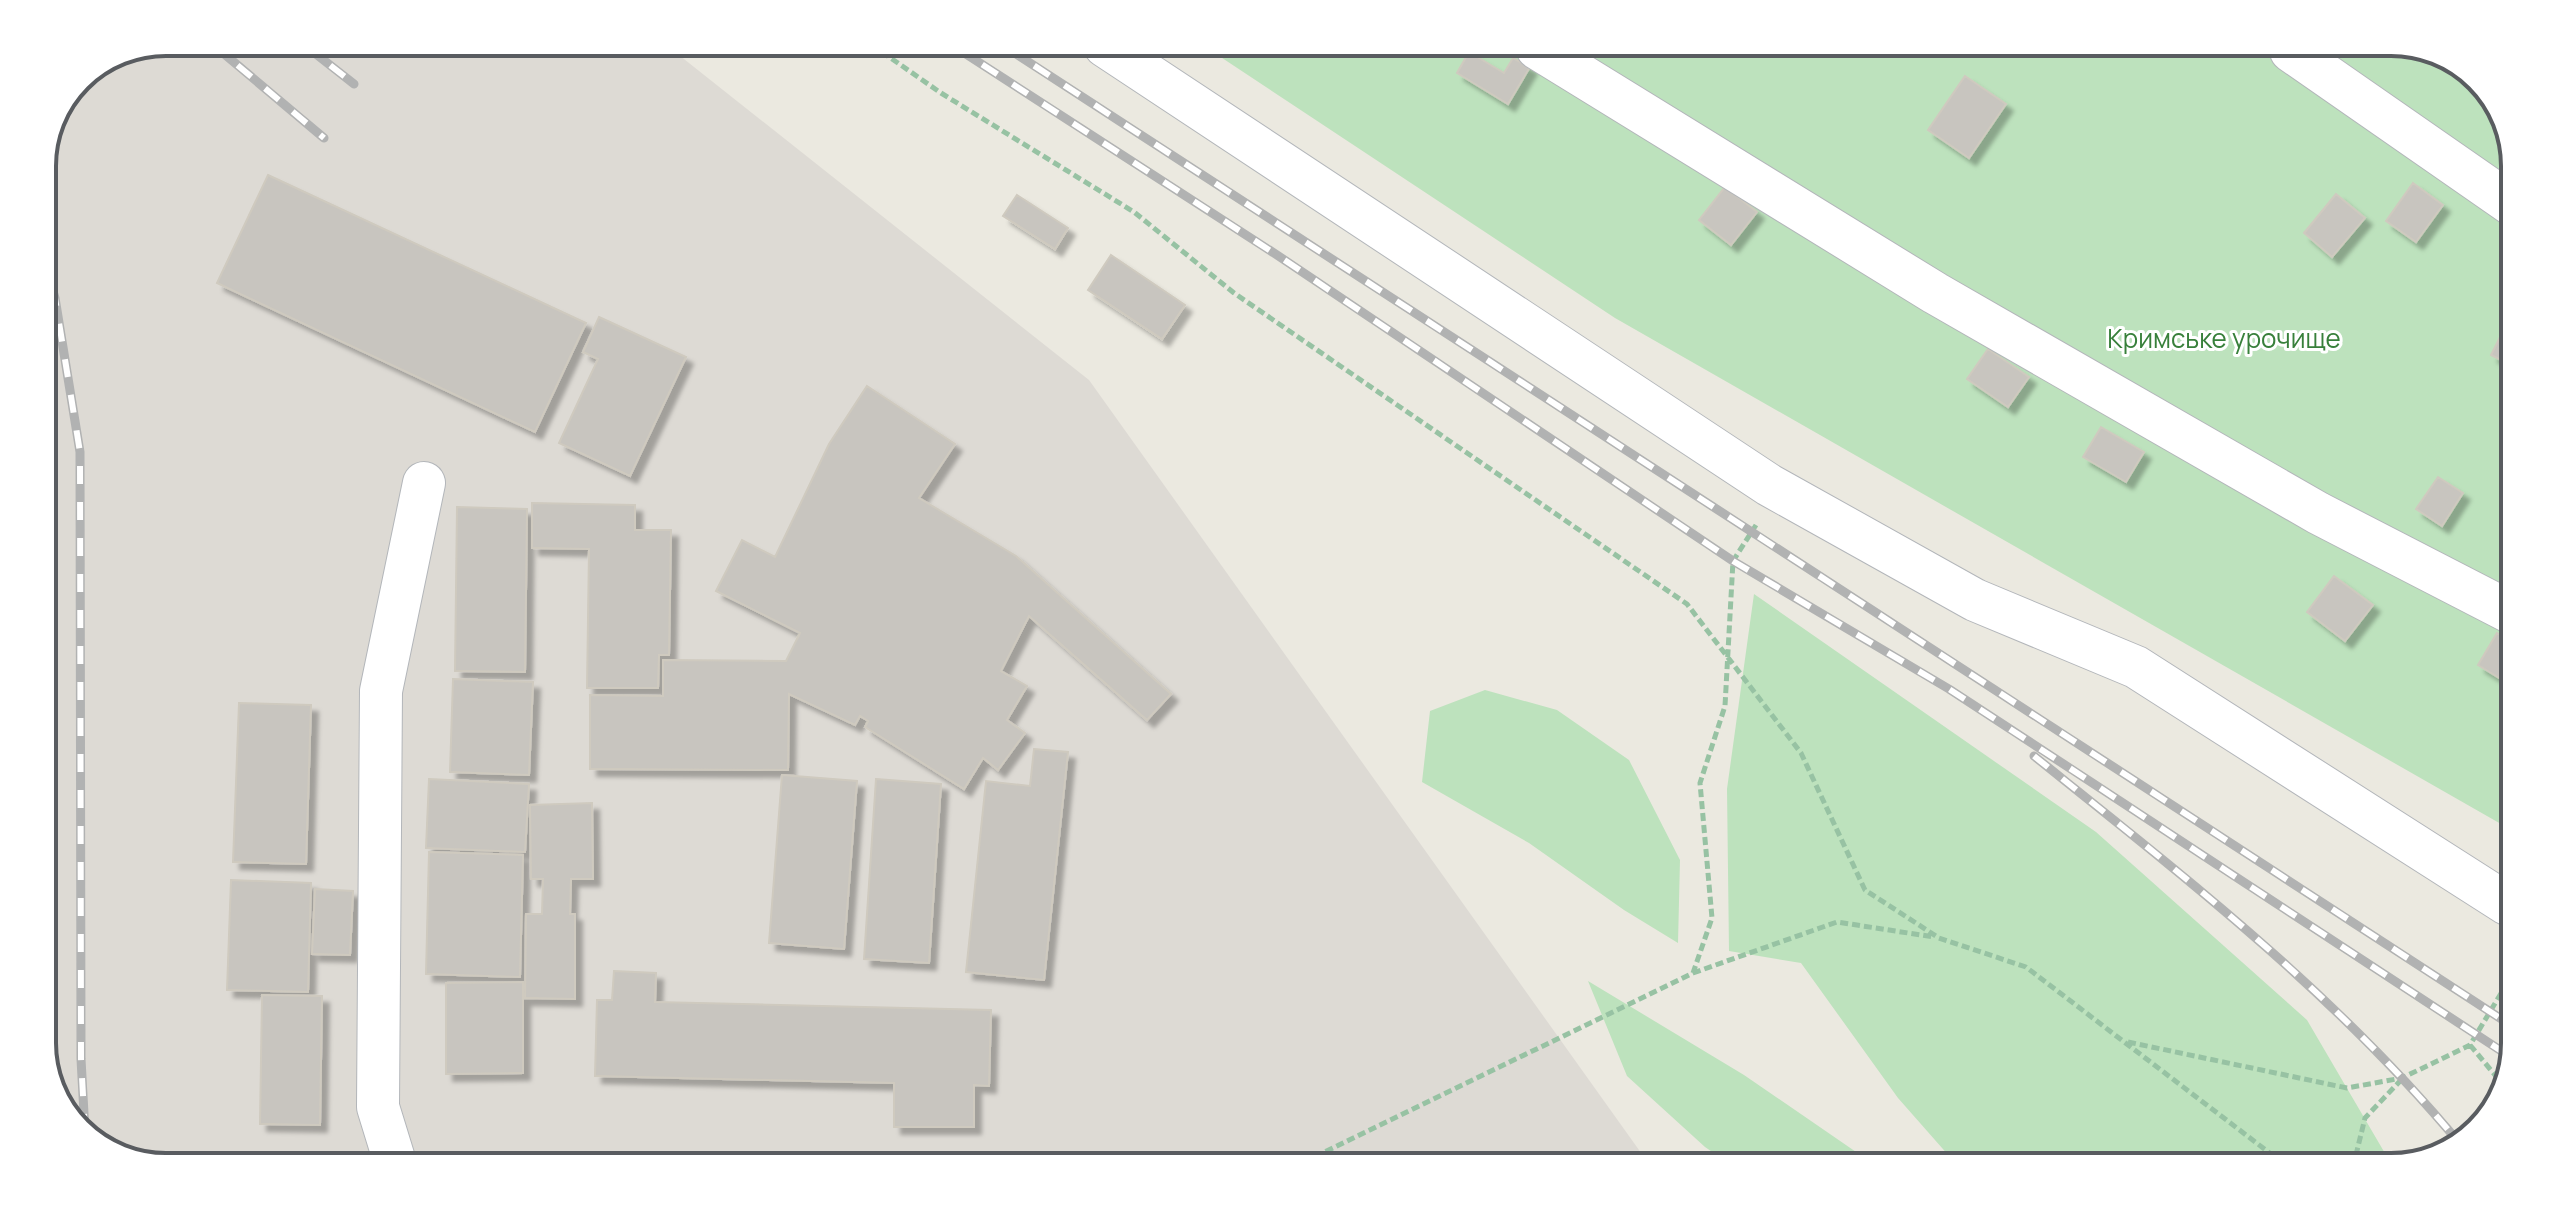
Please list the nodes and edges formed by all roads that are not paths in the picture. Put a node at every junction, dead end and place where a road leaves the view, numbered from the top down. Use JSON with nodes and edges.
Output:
{"nodes":[{"id":1,"x":1120,"y":56,"type":"edge"},
{"id":2,"x":1550,"y":56,"type":"edge"},
{"id":3,"x":2298,"y":56,"type":"edge"},
{"id":4,"x":2501,"y":197,"type":"edge"},
{"id":5,"x":424,"y":483,"type":"dead end"},
{"id":6,"x":2501,"y":607,"type":"edge"},
{"id":7,"x":2501,"y":900,"type":"edge"},
{"id":8,"x":392,"y":1153,"type":"edge"}],
"edges":[{"from":1,"to":7,"type":"lane"},
{"from":2,"to":6,"type":"lane"},
{"from":3,"to":4,"type":"lane"},
{"from":5,"to":8,"type":"lane"}]}
